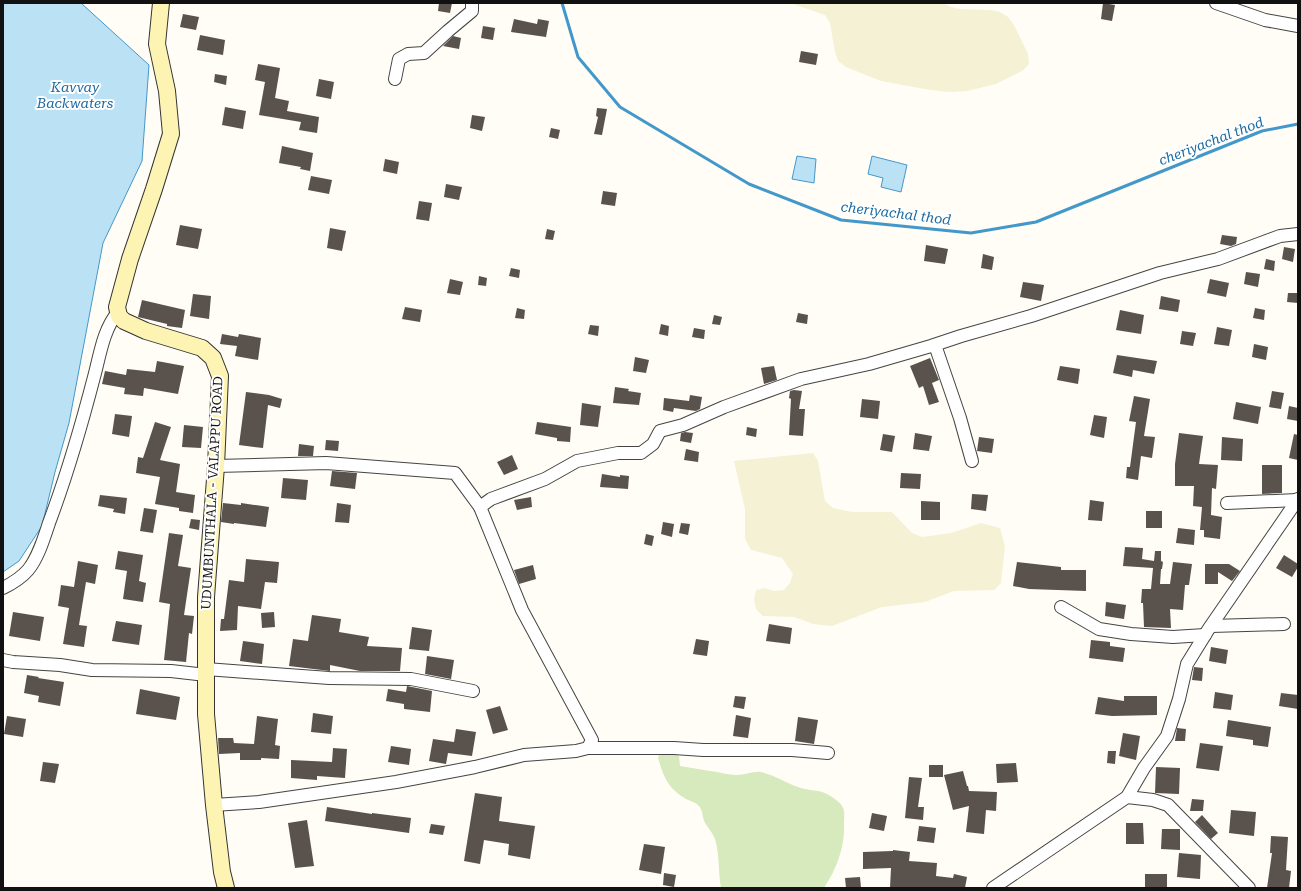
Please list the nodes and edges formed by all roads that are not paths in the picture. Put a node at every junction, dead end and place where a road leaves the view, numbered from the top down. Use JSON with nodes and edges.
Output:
{"nodes":[{"id":1,"x":161,"y":3,"type":"edge"},
{"id":2,"x":472,"y":3,"type":"edge"},
{"id":3,"x":1216,"y":3,"type":"edge"},
{"id":4,"x":1298,"y":26,"type":"edge"},
{"id":5,"x":396,"y":79,"type":"dead end"},
{"id":6,"x":1298,"y":234,"type":"edge"},
{"id":7,"x":118,"y":312,"type":"junction"},
{"id":8,"x":935,"y":345,"type":"junction"},
{"id":9,"x":972,"y":461,"type":"dead end"},
{"id":10,"x":216,"y":466,"type":"junction"},
{"id":11,"x":1298,"y":500,"type":"edge"},
{"id":12,"x":1227,"y":503,"type":"dead end"},
{"id":13,"x":480,"y":508,"type":"junction"},
{"id":14,"x":3,"y":588,"type":"edge"},
{"id":15,"x":1061,"y":607,"type":"dead end"},
{"id":16,"x":1284,"y":624,"type":"dead end"},
{"id":17,"x":1208,"y":630,"type":"junction"},
{"id":18,"x":3,"y":660,"type":"edge"},
{"id":19,"x":206,"y":672,"type":"junction"},
{"id":20,"x":473,"y":691,"type":"dead end"},
{"id":21,"x":588,"y":748,"type":"junction"},
{"id":22,"x":828,"y":753,"type":"dead end"},
{"id":23,"x":1127,"y":797,"type":"junction"},
{"id":24,"x":214,"y":805,"type":"junction"},
{"id":25,"x":226,"y":888,"type":"edge"},
{"id":26,"x":993,"y":888,"type":"edge"},
{"id":27,"x":1249,"y":888,"type":"edge"}],
"edges":[{"from":1,"to":7,"type":"main road"},
{"from":2,"to":5,"type":"street"},
{"from":3,"to":4,"type":"street"},
{"from":6,"to":8,"type":"street"},
{"from":7,"to":10,"type":"main road","name":"UDUMBUNTHALA - VALAPPU ROAD"},
{"from":7,"to":14,"type":"street"},
{"from":8,"to":9,"type":"street"},
{"from":8,"to":13,"type":"street"},
{"from":10,"to":13,"type":"street"},
{"from":10,"to":19,"type":"main road","name":"UDUMBUNTHALA - VALAPPU ROAD"},
{"from":11,"to":12,"type":"street"},
{"from":11,"to":17,"type":"street"},
{"from":13,"to":21,"type":"street"},
{"from":15,"to":17,"type":"street"},
{"from":16,"to":17,"type":"street"},
{"from":17,"to":23,"type":"street"},
{"from":18,"to":19,"type":"street"},
{"from":19,"to":20,"type":"street"},
{"from":19,"to":24,"type":"main road","name":"UDUMBUNTHALA - VALAPPU ROAD"},
{"from":21,"to":22,"type":"street"},
{"from":21,"to":24,"type":"street"},
{"from":23,"to":26,"type":"street"},
{"from":23,"to":27,"type":"street"},
{"from":24,"to":25,"type":"main road","name":"UDUMBUNTHALA - VALAPPU ROAD"}]}
